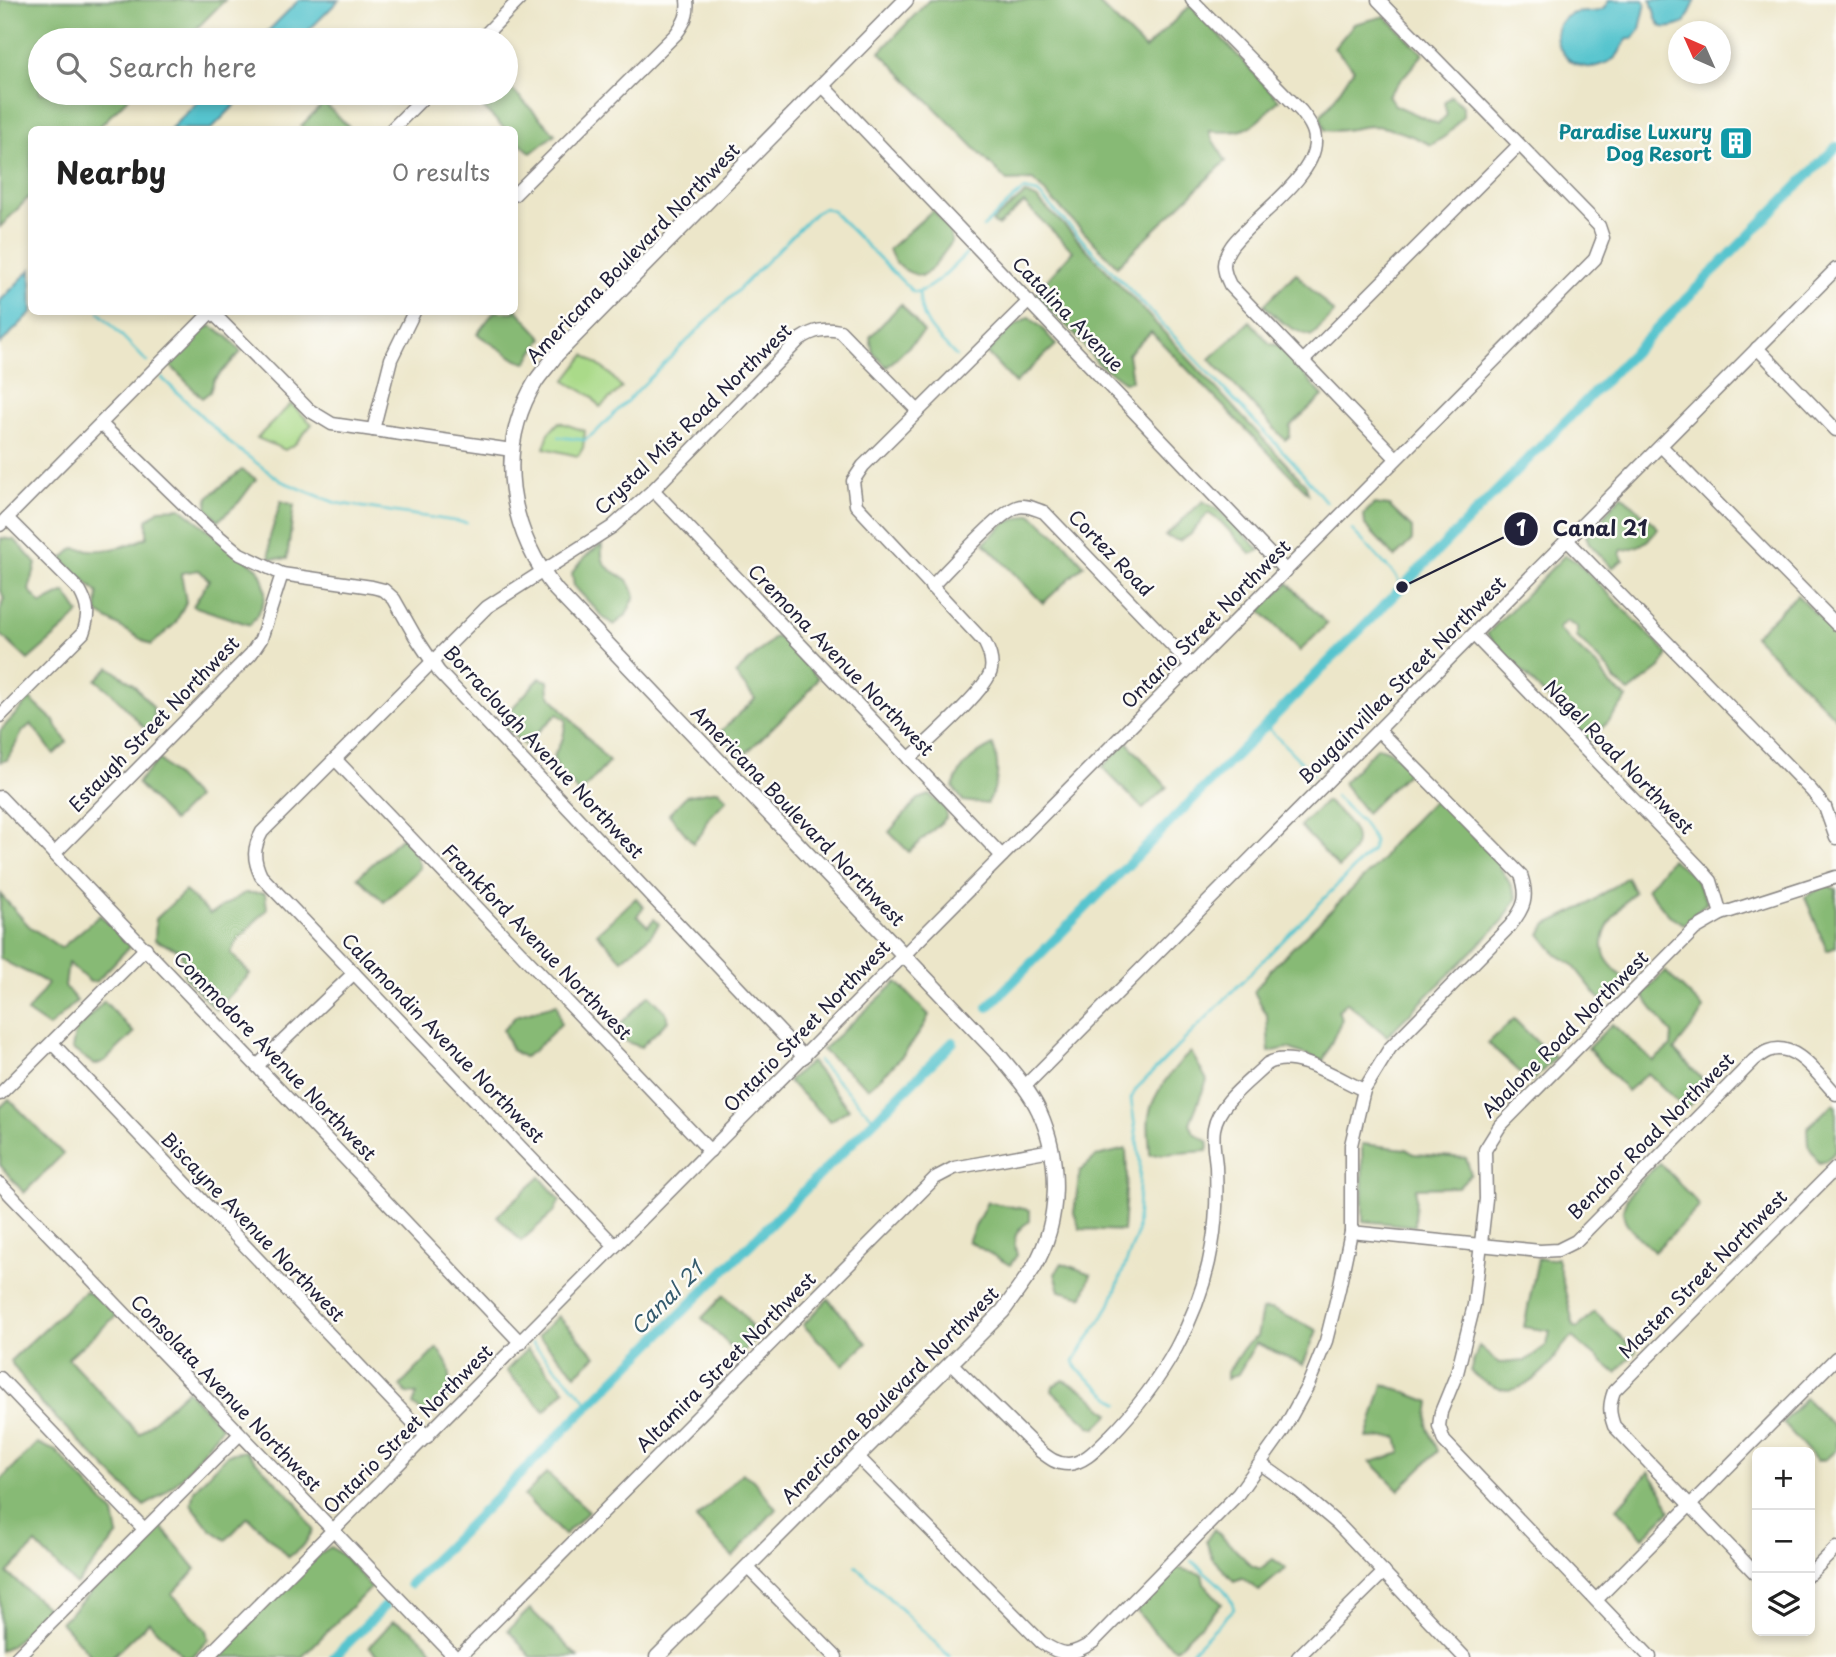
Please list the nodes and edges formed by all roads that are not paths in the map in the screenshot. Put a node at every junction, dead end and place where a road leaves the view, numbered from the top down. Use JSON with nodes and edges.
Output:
{"nodes":[{"id":1,"x":519,"y":0,"type":"edge"},
{"id":2,"x":687,"y":0,"type":"edge"},
{"id":3,"x":906,"y":0,"type":"edge"},
{"id":4,"x":1192,"y":0,"type":"edge"},
{"id":5,"x":1378,"y":0,"type":"edge"},
{"id":6,"x":492,"y":28,"type":"edge"},
{"id":7,"x":821,"y":85,"type":"junction"},
{"id":8,"x":416,"y":105,"type":"edge"},
{"id":9,"x":395,"y":126,"type":"edge"},
{"id":10,"x":1518,"y":145,"type":"junction"},
{"id":11,"x":518,"y":191,"type":"edge"},
{"id":12,"x":1836,"y":269,"type":"edge"},
{"id":13,"x":1029,"y":301,"type":"junction"},
{"id":14,"x":209,"y":315,"type":"edge"},
{"id":15,"x":215,"y":315,"type":"edge"},
{"id":16,"x":412,"y":315,"type":"edge"},
{"id":17,"x":1757,"y":348,"type":"junction"},
{"id":18,"x":1302,"y":362,"type":"junction"},
{"id":19,"x":917,"y":411,"type":"junction"},
{"id":20,"x":101,"y":424,"type":"junction"},
{"id":21,"x":373,"y":430,"type":"junction"},
{"id":22,"x":1836,"y":430,"type":"edge"},
{"id":23,"x":1661,"y":446,"type":"junction"},
{"id":24,"x":512,"y":450,"type":"junction"},
{"id":25,"x":1396,"y":458,"type":"junction"},
{"id":26,"x":653,"y":490,"type":"junction"},
{"id":27,"x":3,"y":522,"type":"edge"},
{"id":28,"x":1567,"y":540,"type":"junction"},
{"id":29,"x":1286,"y":570,"type":"junction"},
{"id":30,"x":541,"y":572,"type":"junction"},
{"id":31,"x":282,"y":574,"type":"junction"},
{"id":32,"x":931,"y":587,"type":"junction"},
{"id":33,"x":1836,"y":624,"type":"edge"},
{"id":34,"x":1474,"y":635,"type":"junction"},
{"id":35,"x":432,"y":661,"type":"junction"},
{"id":36,"x":1192,"y":666,"type":"junction"},
{"id":37,"x":0,"y":716,"type":"edge"},
{"id":38,"x":1379,"y":731,"type":"junction"},
{"id":39,"x":335,"y":759,"type":"junction"},
{"id":40,"x":909,"y":760,"type":"junction"},
{"id":41,"x":0,"y":797,"type":"edge"},
{"id":42,"x":1836,"y":838,"type":"edge"},
{"id":43,"x":254,"y":852,"type":"joint"},
{"id":44,"x":54,"y":854,"type":"junction"},
{"id":45,"x":1002,"y":856,"type":"junction"},
{"id":46,"x":1836,"y":877,"type":"edge"},
{"id":47,"x":1721,"y":914,"type":"junction"},
{"id":48,"x":146,"y":948,"type":"junction"},
{"id":49,"x":904,"y":955,"type":"junction"},
{"id":50,"x":354,"y":973,"type":"junction"},
{"id":51,"x":51,"y":1044,"type":"junction"},
{"id":52,"x":804,"y":1057,"type":"junction"},
{"id":53,"x":257,"y":1066,"type":"junction"},
{"id":54,"x":1024,"y":1087,"type":"junction"},
{"id":55,"x":1364,"y":1090,"type":"junction"},
{"id":56,"x":0,"y":1094,"type":"edge"},
{"id":57,"x":1836,"y":1094,"type":"edge"},
{"id":58,"x":1051,"y":1150,"type":"junction"},
{"id":59,"x":710,"y":1151,"type":"junction"},
{"id":60,"x":1836,"y":1168,"type":"edge"},
{"id":61,"x":0,"y":1184,"type":"edge"},
{"id":62,"x":1351,"y":1232,"type":"junction"},
{"id":63,"x":1482,"y":1244,"type":"junction"},
{"id":64,"x":615,"y":1246,"type":"junction"},
{"id":65,"x":521,"y":1343,"type":"junction"},
{"id":66,"x":1836,"y":1358,"type":"edge"},
{"id":67,"x":951,"y":1363,"type":"junction"},
{"id":68,"x":0,"y":1378,"type":"edge"},
{"id":69,"x":239,"y":1435,"type":"junction"},
{"id":70,"x":427,"y":1437,"type":"junction"},
{"id":71,"x":857,"y":1456,"type":"junction"},
{"id":72,"x":1261,"y":1464,"type":"junction"},
{"id":73,"x":1690,"y":1505,"type":"junction"},
{"id":74,"x":144,"y":1529,"type":"junction"},
{"id":75,"x":332,"y":1532,"type":"junction"},
{"id":76,"x":1836,"y":1548,"type":"edge"},
{"id":77,"x":747,"y":1567,"type":"junction"},
{"id":78,"x":1384,"y":1572,"type":"junction"},
{"id":79,"x":1755,"y":1573,"type":"edge"},
{"id":80,"x":1811,"y":1573,"type":"edge"},
{"id":81,"x":1596,"y":1600,"type":"junction"},
{"id":82,"x":17,"y":1657,"type":"edge"},
{"id":83,"x":207,"y":1657,"type":"edge"},
{"id":84,"x":457,"y":1657,"type":"edge"},
{"id":85,"x":657,"y":1657,"type":"edge"},
{"id":86,"x":836,"y":1657,"type":"edge"},
{"id":87,"x":1298,"y":1657,"type":"edge"},
{"id":88,"x":1464,"y":1657,"type":"edge"},
{"id":89,"x":1650,"y":1657,"type":"edge"}],
"edges":[{"from":1,"to":6,"type":"street"},
{"from":2,"to":11,"type":"street"},
{"from":3,"to":7,"type":"street","name":"Americana Boulevard Northwest"},
{"from":4,"to":18,"type":"street"},
{"from":5,"to":10,"type":"street"},
{"from":7,"to":13,"type":"street","name":"Catalina Avenue"},
{"from":7,"to":24,"type":"street","name":"Americana Boulevard Northwest"},
{"from":8,"to":9,"type":"street"},
{"from":10,"to":18,"type":"street"},
{"from":10,"to":25,"type":"street","name":"Ontario Street Northwest"},
{"from":12,"to":17,"type":"street","name":"Bougainvillea Street Northwest"},
{"from":13,"to":19,"type":"street"},
{"from":13,"to":29,"type":"street","name":"Catalina Avenue"},
{"from":14,"to":20,"type":"street"},
{"from":15,"to":21,"type":"street"},
{"from":16,"to":21,"type":"street"},
{"from":17,"to":22,"type":"street"},
{"from":17,"to":23,"type":"street","name":"Bougainvillea Street Northwest"},
{"from":18,"to":25,"type":"street"},
{"from":19,"to":26,"type":"street","name":"Crystal Mist Road Northwest"},
{"from":19,"to":32,"type":"street"},
{"from":20,"to":27,"type":"street"},
{"from":20,"to":31,"type":"street","name":"Borraclough Avenue Northwest"},
{"from":21,"to":24,"type":"street"},
{"from":23,"to":28,"type":"street","name":"Bougainvillea Street Northwest"},
{"from":23,"to":33,"type":"street"},
{"from":24,"to":30,"type":"street","name":"Americana Boulevard Northwest"},
{"from":25,"to":29,"type":"street","name":"Ontario Street Northwest"},
{"from":26,"to":30,"type":"street","name":"Crystal Mist Road Northwest"},
{"from":26,"to":40,"type":"street","name":"Cremona Avenue Northwest"},
{"from":27,"to":37,"type":"street"},
{"from":28,"to":34,"type":"street","name":"Bougainvillea Street Northwest"},
{"from":28,"to":42,"type":"street"},
{"from":29,"to":36,"type":"street","name":"Ontario Street Northwest"},
{"from":30,"to":35,"type":"street","name":"Crystal Mist Road Northwest"},
{"from":30,"to":49,"type":"street","name":"Americana Boulevard Northwest"},
{"from":31,"to":35,"type":"street","name":"Borraclough Avenue Northwest"},
{"from":31,"to":44,"type":"street","name":"Estaugh Street Northwest"},
{"from":32,"to":36,"type":"street","name":"Cortez Road"},
{"from":32,"to":40,"type":"street"},
{"from":34,"to":38,"type":"street","name":"Bougainvillea Street Northwest"},
{"from":34,"to":47,"type":"street","name":"Nagel Road Northwest"},
{"from":35,"to":39,"type":"street","name":"Crystal Mist Road Northwest"},
{"from":35,"to":52,"type":"street","name":"Borraclough Avenue Northwest"},
{"from":36,"to":45,"type":"street","name":"Ontario Street Northwest"},
{"from":38,"to":54,"type":"street","name":"Bougainvillea Street Northwest"},
{"from":38,"to":55,"type":"street"},
{"from":39,"to":43,"type":"street","name":"Crystal Mist Road Northwest"},
{"from":39,"to":59,"type":"street","name":"Frankford Avenue Northwest"},
{"from":40,"to":45,"type":"street","name":"Cremona Avenue Northwest"},
{"from":41,"to":44,"type":"street","name":"Commodore Avenue Northwest"},
{"from":43,"to":50,"type":"street","name":"Calamondin Avenue Northwest"},
{"from":44,"to":48,"type":"street","name":"Commodore Avenue Northwest"},
{"from":45,"to":49,"type":"street","name":"Ontario Street Northwest"},
{"from":46,"to":47,"type":"street","name":"Abalone Road Northwest"},
{"from":47,"to":63,"type":"street","name":"Abalone Road Northwest"},
{"from":48,"to":51,"type":"street"},
{"from":48,"to":53,"type":"street","name":"Commodore Avenue Northwest"},
{"from":49,"to":52,"type":"street","name":"Ontario Street Northwest"},
{"from":49,"to":54,"type":"street","name":"Americana Boulevard Northwest"},
{"from":50,"to":53,"type":"street"},
{"from":50,"to":64,"type":"street","name":"Calamondin Avenue Northwest"},
{"from":51,"to":56,"type":"street"},
{"from":51,"to":70,"type":"street","name":"Biscayne Avenue Northwest"},
{"from":52,"to":59,"type":"street","name":"Ontario Street Northwest"},
{"from":53,"to":65,"type":"street","name":"Commodore Avenue Northwest"},
{"from":54,"to":58,"type":"street","name":"Americana Boulevard Northwest"},
{"from":55,"to":62,"type":"street"},
{"from":55,"to":67,"type":"street"},
{"from":57,"to":63,"type":"street","name":"Benchor Road Northwest"},
{"from":58,"to":67,"type":"street","name":"Americana Boulevard Northwest"},
{"from":58,"to":84,"type":"street","name":"Altamira Street Northwest"},
{"from":59,"to":64,"type":"street","name":"Ontario Street Northwest"},
{"from":60,"to":73,"type":"street","name":"Masten Street Northwest"},
{"from":61,"to":69,"type":"street","name":"Consolata Avenue Northwest"},
{"from":62,"to":63,"type":"street","name":"Benchor Road Northwest"},
{"from":62,"to":72,"type":"street"},
{"from":63,"to":81,"type":"street","name":"Abalone Road Northwest"},
{"from":64,"to":65,"type":"street","name":"Ontario Street Northwest"},
{"from":65,"to":70,"type":"street","name":"Ontario Street Northwest"},
{"from":66,"to":73,"type":"street"},
{"from":67,"to":71,"type":"street","name":"Americana Boulevard Northwest"},
{"from":68,"to":74,"type":"street"},
{"from":69,"to":74,"type":"street"},
{"from":69,"to":75,"type":"street","name":"Consolata Avenue Northwest"},
{"from":70,"to":75,"type":"street","name":"Ontario Street Northwest"},
{"from":71,"to":72,"type":"street"},
{"from":71,"to":77,"type":"street","name":"Americana Boulevard Northwest"},
{"from":72,"to":78,"type":"street"},
{"from":73,"to":79,"type":"street"},
{"from":73,"to":81,"type":"street"},
{"from":74,"to":82,"type":"street"},
{"from":75,"to":83,"type":"street","name":"Ontario Street Northwest"},
{"from":75,"to":84,"type":"street","name":"Consolata Avenue Northwest"},
{"from":76,"to":80,"type":"street"},
{"from":77,"to":85,"type":"street","name":"Americana Boulevard Northwest"},
{"from":77,"to":86,"type":"street"},
{"from":78,"to":87,"type":"street"},
{"from":78,"to":88,"type":"street"},
{"from":81,"to":89,"type":"street","name":"Abalone Road Northwest"}]}
